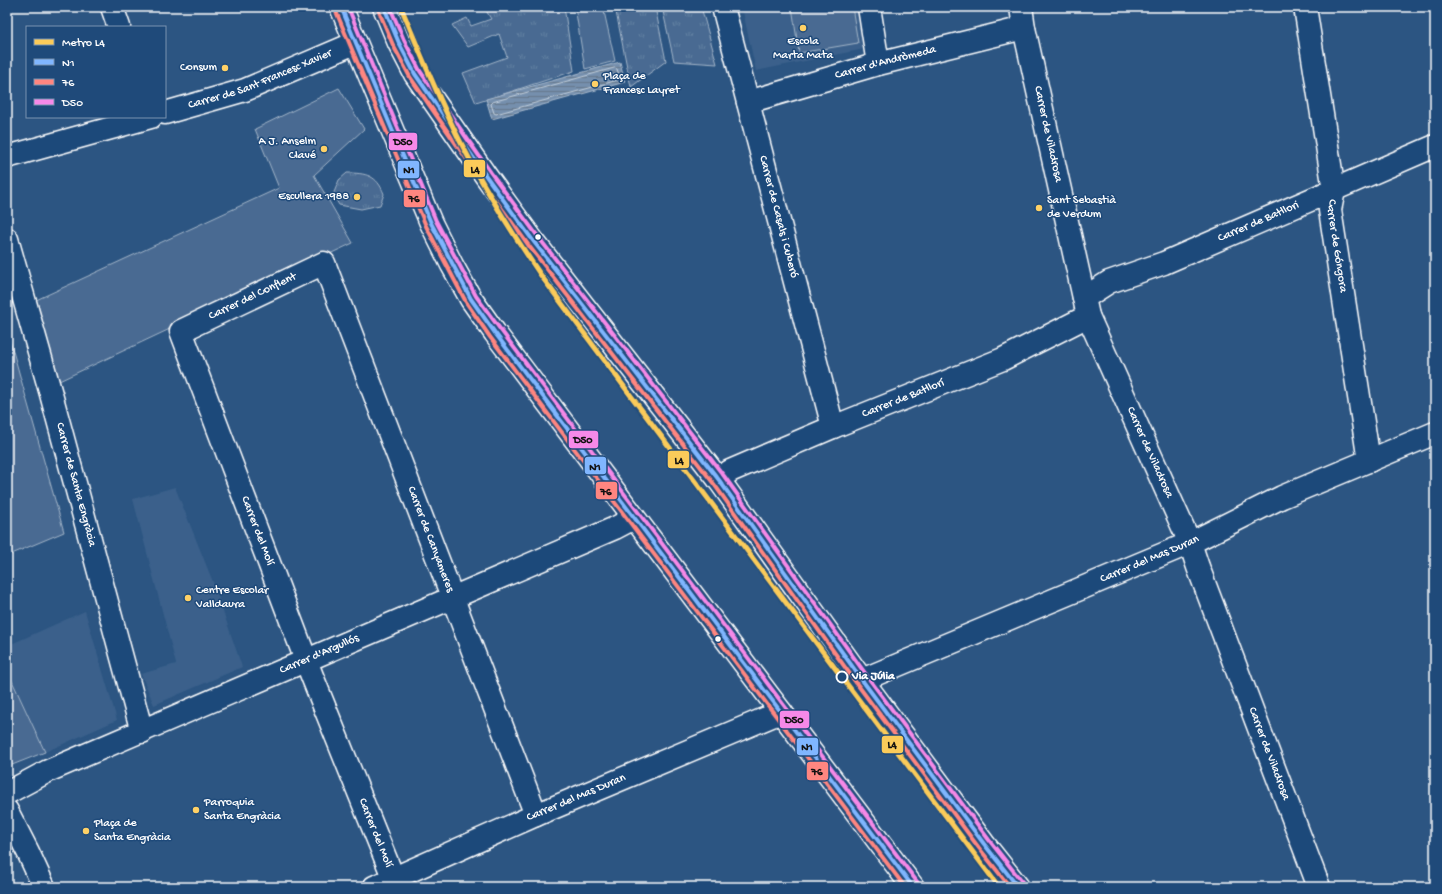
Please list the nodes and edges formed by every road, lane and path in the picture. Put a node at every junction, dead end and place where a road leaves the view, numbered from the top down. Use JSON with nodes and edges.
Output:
{"nodes":[{"id":1,"x":112,"y":7,"type":"edge"},
{"id":2,"x":341,"y":7,"type":"edge"},
{"id":3,"x":384,"y":7,"type":"edge"},
{"id":4,"x":723,"y":7,"type":"edge"},
{"id":5,"x":869,"y":7,"type":"edge"},
{"id":6,"x":1021,"y":7,"type":"edge"},
{"id":7,"x":1305,"y":7,"type":"edge"},
{"id":8,"x":119,"y":26,"type":"edge"},
{"id":9,"x":1024,"y":28,"type":"junction"},
{"id":10,"x":355,"y":43,"type":"junction"},
{"id":11,"x":878,"y":64,"type":"junction"},
{"id":12,"x":748,"y":102,"type":"junction"},
{"id":13,"x":166,"y":113,"type":"edge"},
{"id":14,"x":147,"y":118,"type":"edge"},
{"id":15,"x":1434,"y":150,"type":"edge"},
{"id":16,"x":7,"y":157,"type":"edge"},
{"id":17,"x":1334,"y":190,"type":"junction"},
{"id":18,"x":7,"y":239,"type":"edge"},
{"id":19,"x":324,"y":263,"type":"joint"},
{"id":20,"x":1086,"y":307,"type":"junction"},
{"id":21,"x":181,"y":330,"type":"joint"},
{"id":22,"x":833,"y":427,"type":"junction"},
{"id":23,"x":1435,"y":433,"type":"edge"},
{"id":24,"x":1369,"y":461,"type":"junction"},
{"id":25,"x":719,"y":480,"type":"junction"},
{"id":26,"x":634,"y":518,"type":"junction"},
{"id":27,"x":1190,"y":543,"type":"junction"},
{"id":28,"x":452,"y":596,"type":"junction"},
{"id":29,"x":306,"y":660,"type":"junction"},
{"id":30,"x":862,"y":680,"type":"junction"},
{"id":31,"x":781,"y":712,"type":"junction"},
{"id":32,"x":142,"y":732,"type":"junction"},
{"id":33,"x":7,"y":793,"type":"edge"},
{"id":34,"x":7,"y":811,"type":"edge"},
{"id":35,"x":536,"y":815,"type":"junction"},
{"id":36,"x":396,"y":883,"type":"edge"},
{"id":37,"x":44,"y":887,"type":"edge"},
{"id":38,"x":374,"y":887,"type":"edge"},
{"id":39,"x":913,"y":887,"type":"edge"},
{"id":40,"x":1018,"y":887,"type":"edge"},
{"id":41,"x":1319,"y":887,"type":"edge"}],
"edges":[{"from":1,"to":8,"type":"street"},
{"from":2,"to":10,"type":"street"},
{"from":3,"to":25,"type":"street"},
{"from":4,"to":12,"type":"street","name":"Carrer de Casals i Cuberó"},
{"from":5,"to":11,"type":"street"},
{"from":6,"to":9,"type":"street","name":"Carrer de Viladrosa"},
{"from":7,"to":17,"type":"street","name":"Carrer de Góngora"},
{"from":9,"to":11,"type":"street","name":"Carrer d'Andròmeda"},
{"from":9,"to":20,"type":"street","name":"Carrer de Viladrosa"},
{"from":10,"to":13,"type":"street","name":"Carrer de Sant Francesc Xavier"},
{"from":10,"to":26,"type":"street"},
{"from":11,"to":12,"type":"street","name":"Carrer d'Andròmeda"},
{"from":12,"to":22,"type":"street","name":"Carrer de Casals i Cuberó"},
{"from":14,"to":16,"type":"street"},
{"from":15,"to":17,"type":"street","name":"Carrer de Batllori"},
{"from":17,"to":20,"type":"street","name":"Carrer de Batllori"},
{"from":17,"to":24,"type":"street","name":"Carrer de Góngora"},
{"from":18,"to":32,"type":"street","name":"Carrer de Santa Engràcia"},
{"from":19,"to":21,"type":"street","name":"Carrer del Conflent"},
{"from":19,"to":28,"type":"street","name":"Carrer de Canyameres"},
{"from":20,"to":22,"type":"street","name":"Carrer de Batllorí"},
{"from":20,"to":27,"type":"street","name":"Carrer de Viladrosa"},
{"from":21,"to":29,"type":"street","name":"Carrer del Molí"},
{"from":22,"to":25,"type":"street","name":"Carrer de Batllorí"},
{"from":23,"to":24,"type":"street","name":"Carrer del Mas Duran"},
{"from":24,"to":27,"type":"street","name":"Carrer del Mas Duran"},
{"from":25,"to":30,"type":"street"},
{"from":26,"to":28,"type":"street","name":"Carrer d'Argullós"},
{"from":26,"to":31,"type":"street"},
{"from":27,"to":30,"type":"street","name":"Carrer del Mas Duran"},
{"from":27,"to":41,"type":"street","name":"Carrer de Viladrosa"},
{"from":28,"to":29,"type":"street","name":"Carrer d'Argullós"},
{"from":28,"to":35,"type":"street","name":"Carrer de Canyameres"},
{"from":29,"to":32,"type":"street","name":"Carrer d'Argullós"},
{"from":29,"to":36,"type":"street","name":"Carrer del Molí"},
{"from":30,"to":40,"type":"street"},
{"from":31,"to":35,"type":"street","name":"Carrer del Mas Duran"},
{"from":31,"to":39,"type":"street"},
{"from":32,"to":33,"type":"street","name":"Carrer d'Argullós"},
{"from":34,"to":37,"type":"street"},
{"from":35,"to":36,"type":"street","name":"Carrer del Mas Duran"},
{"from":36,"to":38,"type":"street","name":"Carrer del Mas Duran"}]}
